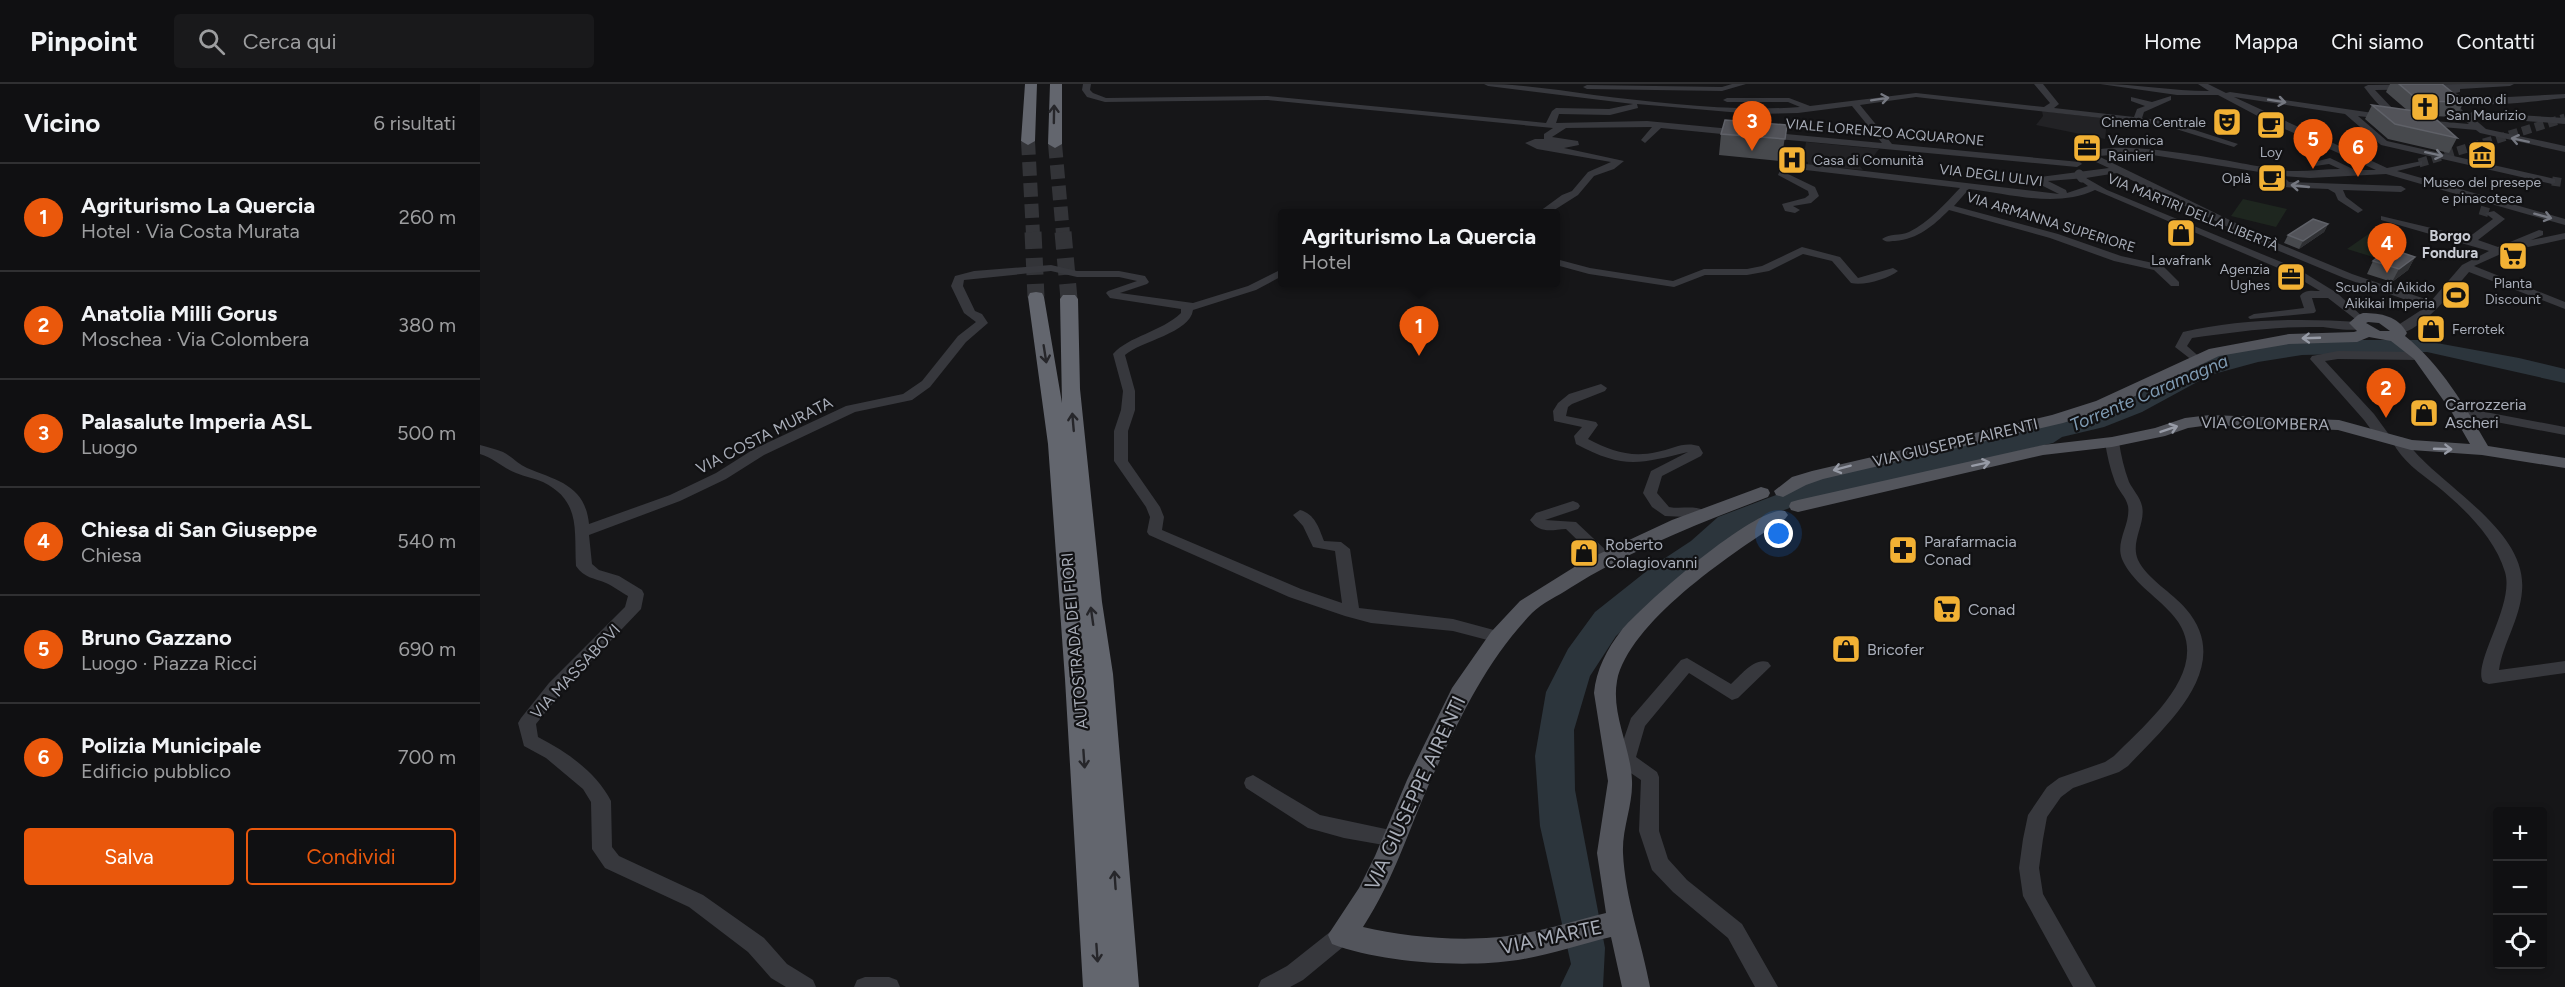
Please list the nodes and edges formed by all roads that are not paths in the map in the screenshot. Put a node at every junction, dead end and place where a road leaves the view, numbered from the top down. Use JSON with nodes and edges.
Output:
{"nodes":[{"id":1,"x":1031,"y":84,"type":"edge"},
{"id":2,"x":1056,"y":84,"type":"edge"},
{"id":3,"x":1097,"y":84,"type":"edge"},
{"id":4,"x":1488,"y":84,"type":"edge"},
{"id":5,"x":1517,"y":84,"type":"edge"},
{"id":6,"x":1742,"y":84,"type":"edge"},
{"id":7,"x":2038,"y":84,"type":"edge"},
{"id":8,"x":2104,"y":84,"type":"edge"},
{"id":9,"x":2202,"y":84,"type":"edge"},
{"id":10,"x":2509,"y":84,"type":"edge"},
{"id":11,"x":2514,"y":84,"type":"edge"},
{"id":12,"x":1087,"y":88,"type":"edge"},
{"id":13,"x":1927,"y":88,"type":"dead end"},
{"id":14,"x":2434,"y":88,"type":"junction"},
{"id":15,"x":1614,"y":91,"type":"dead end"},
{"id":16,"x":2220,"y":93,"type":"junction"},
{"id":17,"x":2546,"y":96,"type":"junction"},
{"id":18,"x":2565,"y":96,"type":"edge"},
{"id":19,"x":1939,"y":98,"type":"junction"},
{"id":20,"x":2168,"y":98,"type":"dead end"},
{"id":21,"x":2134,"y":99,"type":"dead end"},
{"id":22,"x":1854,"y":104,"type":"junction"},
{"id":23,"x":2151,"y":105,"type":"junction"},
{"id":24,"x":1671,"y":107,"type":"junction"},
{"id":25,"x":1707,"y":107,"type":"junction"},
{"id":26,"x":1809,"y":109,"type":"junction"},
{"id":27,"x":2047,"y":109,"type":"junction"},
{"id":28,"x":2478,"y":111,"type":"junction"},
{"id":29,"x":2348,"y":112,"type":"junction"},
{"id":30,"x":2556,"y":113,"type":"dead end"},
{"id":31,"x":1472,"y":119,"type":"junction"},
{"id":32,"x":2137,"y":120,"type":"junction"},
{"id":33,"x":2565,"y":120,"type":"edge"},
{"id":34,"x":1438,"y":121,"type":"dead end"},
{"id":35,"x":1661,"y":121,"type":"junction"},
{"id":36,"x":2276,"y":122,"type":"junction"},
{"id":37,"x":2303,"y":122,"type":"dead end"},
{"id":38,"x":2414,"y":122,"type":"junction"},
{"id":39,"x":1464,"y":126,"type":"junction"},
{"id":40,"x":1551,"y":126,"type":"junction"},
{"id":41,"x":1563,"y":126,"type":"junction"},
{"id":42,"x":2477,"y":127,"type":"junction"},
{"id":43,"x":1492,"y":131,"type":"dead end"},
{"id":44,"x":2499,"y":132,"type":"dead end"},
{"id":45,"x":1645,"y":140,"type":"dead end"},
{"id":46,"x":1028,"y":141,"type":"tunnel mouth"},
{"id":47,"x":1055,"y":144,"type":"tunnel mouth"},
{"id":48,"x":2234,"y":144,"type":"dead end"},
{"id":49,"x":1889,"y":146,"type":"junction"},
{"id":50,"x":2565,"y":149,"type":"edge"},
{"id":51,"x":2089,"y":155,"type":"junction"},
{"id":52,"x":2302,"y":161,"type":"dead end"},
{"id":53,"x":2419,"y":163,"type":"tunnel mouth"},
{"id":54,"x":2315,"y":164,"type":"junction"},
{"id":55,"x":2121,"y":169,"type":"junction"},
{"id":56,"x":2079,"y":172,"type":"junction"},
{"id":57,"x":2275,"y":172,"type":"junction"},
{"id":58,"x":2353,"y":172,"type":"junction"},
{"id":59,"x":2382,"y":172,"type":"junction"},
{"id":60,"x":2323,"y":174,"type":"junction"},
{"id":61,"x":2552,"y":181,"type":"tunnel mouth"},
{"id":62,"x":1967,"y":186,"type":"junction"},
{"id":63,"x":2094,"y":187,"type":"junction"},
{"id":64,"x":2331,"y":188,"type":"junction"},
{"id":65,"x":2401,"y":189,"type":"junction"},
{"id":66,"x":2067,"y":197,"type":"junction"},
{"id":67,"x":2459,"y":203,"type":"dead end"},
{"id":68,"x":1948,"y":207,"type":"junction"},
{"id":69,"x":1547,"y":209,"type":"edge"},
{"id":70,"x":1795,"y":210,"type":"dead end"},
{"id":71,"x":2358,"y":210,"type":"dead end"},
{"id":72,"x":2490,"y":213,"type":"dead end"},
{"id":73,"x":2385,"y":218,"type":"dead end"},
{"id":74,"x":2565,"y":222,"type":"edge"},
{"id":75,"x":2539,"y":233,"type":"dead end"},
{"id":76,"x":2565,"y":236,"type":"edge"},
{"id":77,"x":1887,"y":239,"type":"dead end"},
{"id":78,"x":2474,"y":242,"type":"junction"},
{"id":79,"x":2503,"y":249,"type":"junction"},
{"id":80,"x":1560,"y":263,"type":"edge"},
{"id":81,"x":2466,"y":267,"type":"junction"},
{"id":82,"x":1893,"y":271,"type":"dead end"},
{"id":83,"x":1278,"y":274,"type":"edge"},
{"id":84,"x":2175,"y":284,"type":"dead end"},
{"id":85,"x":2333,"y":295,"type":"junction"},
{"id":86,"x":1036,"y":297,"type":"tunnel mouth"},
{"id":87,"x":1069,"y":299,"type":"tunnel mouth"},
{"id":88,"x":2432,"y":305,"type":"junction"},
{"id":89,"x":2565,"y":306,"type":"edge"},
{"id":90,"x":1187,"y":307,"type":"junction"},
{"id":91,"x":2245,"y":317,"type":"dead end"},
{"id":92,"x":2362,"y":321,"type":"junction"},
{"id":93,"x":2399,"y":330,"type":"junction"},
{"id":94,"x":2420,"y":356,"type":"junction"},
{"id":95,"x":2197,"y":360,"type":"junction"},
{"id":96,"x":1601,"y":388,"type":"dead end"},
{"id":97,"x":2459,"y":411,"type":"junction"},
{"id":98,"x":2565,"y":431,"type":"edge"},
{"id":99,"x":2391,"y":439,"type":"junction"},
{"id":100,"x":2112,"y":442,"type":"junction"},
{"id":101,"x":480,"y":449,"type":"edge"},
{"id":102,"x":2482,"y":450,"type":"junction"},
{"id":103,"x":2565,"y":463,"type":"edge"},
{"id":104,"x":1783,"y":491,"type":"junction"},
{"id":105,"x":1754,"y":498,"type":"junction"},
{"id":106,"x":1573,"y":506,"type":"dead end"},
{"id":107,"x":1798,"y":506,"type":"junction"},
{"id":108,"x":1300,"y":515,"type":"dead end"},
{"id":109,"x":1703,"y":515,"type":"junction"},
{"id":110,"x":1778,"y":515,"type":"junction"},
{"id":111,"x":582,"y":532,"type":"junction"},
{"id":112,"x":1606,"y":559,"type":"junction"},
{"id":113,"x":1352,"y":612,"type":"junction"},
{"id":114,"x":1499,"y":637,"type":"junction"},
{"id":115,"x":1762,"y":666,"type":"dead end"},
{"id":116,"x":2565,"y":667,"type":"edge"},
{"id":117,"x":1089,"y":677,"type":"junction"},
{"id":118,"x":1622,"y":760,"type":"junction"},
{"id":119,"x":1253,"y":783,"type":"dead end"},
{"id":120,"x":1395,"y":839,"type":"junction"},
{"id":121,"x":1621,"y":922,"type":"junction"},
{"id":122,"x":1342,"y":935,"type":"junction"},
{"id":123,"x":804,"y":987,"type":"edge"},
{"id":124,"x":865,"y":987,"type":"edge"},
{"id":125,"x":889,"y":987,"type":"edge"},
{"id":126,"x":1099,"y":987,"type":"edge"},
{"id":127,"x":1123,"y":987,"type":"edge"},
{"id":128,"x":1269,"y":987,"type":"edge"},
{"id":129,"x":1636,"y":987,"type":"edge"},
{"id":130,"x":1767,"y":987,"type":"edge"},
{"id":131,"x":2085,"y":987,"type":"edge"}],
"edges":[{"from":1,"to":46,"type":"highway"},
{"from":47,"to":2,"type":"highway","one_way":true},
{"from":3,"to":12,"type":"street","name":"VIALE LORENZO ACQUARONE"},
{"from":4,"to":25,"type":"street"},
{"from":5,"to":6,"type":"street"},
{"from":7,"to":27,"type":"street"},
{"from":8,"to":16,"type":"street"},
{"from":9,"to":16,"type":"street"},
{"from":10,"to":14,"type":"street"},
{"from":11,"to":17,"type":"street"},
{"from":12,"to":31,"type":"street","name":"VIALE LORENZO ACQUARONE"},
{"from":13,"to":19,"type":"street"},
{"from":14,"to":28,"type":"street"},
{"from":14,"to":38,"type":"street"},
{"from":14,"to":42,"type":"street"},
{"from":15,"to":26,"type":"street"},
{"from":16,"to":29,"type":"street","one_way":true},
{"from":16,"to":36,"type":"street"},
{"from":17,"to":18,"type":"street"},
{"from":17,"to":28,"type":"street"},
{"from":22,"to":19,"type":"street","one_way":true},
{"from":19,"to":27,"type":"street"},
{"from":20,"to":23,"type":"street"},
{"from":21,"to":23,"type":"street"},
{"from":22,"to":26,"type":"street"},
{"from":22,"to":49,"type":"street"},
{"from":23,"to":32,"type":"street"},
{"from":24,"to":25,"type":"street"},
{"from":24,"to":35,"type":"street"},
{"from":24,"to":40,"type":"street"},
{"from":25,"to":26,"type":"street"},
{"from":27,"to":32,"type":"street"},
{"from":28,"to":33,"type":"street"},
{"from":28,"to":44,"type":"street"},
{"from":29,"to":38,"type":"street"},
{"from":29,"to":61,"type":"street","one_way":true},
{"from":30,"to":33,"type":"street"},
{"from":31,"to":39,"type":"street"},
{"from":31,"to":40,"type":"street","name":"VIALE LORENZO ACQUARONE"},
{"from":32,"to":48,"type":"street"},
{"from":34,"to":39,"type":"street"},
{"from":35,"to":41,"type":"street","name":"VIALE LORENZO ACQUARONE"},
{"from":35,"to":45,"type":"street"},
{"from":35,"to":49,"type":"street","name":"VIALE LORENZO ACQUARONE"},
{"from":36,"to":37,"type":"street"},
{"from":36,"to":59,"type":"street"},
{"from":38,"to":42,"type":"street"},
{"from":39,"to":43,"type":"street"},
{"from":40,"to":41,"type":"street","name":"VIALE LORENZO ACQUARONE"},
{"from":41,"to":69,"type":"street"},
{"from":50,"to":42,"type":"street","one_way":true},
{"from":49,"to":56,"type":"street","name":"VIALE LORENZO ACQUARONE"},
{"from":51,"to":55,"type":"street"},
{"from":51,"to":56,"type":"street","name":"VIA MARTIRI DELLA LIBERTÀ"},
{"from":51,"to":57,"type":"street","name":"VIA MARTIRI DELLA LIBERTÀ"},
{"from":52,"to":54,"type":"street"},
{"from":53,"to":59,"type":"street"},
{"from":54,"to":58,"type":"street"},
{"from":54,"to":60,"type":"street"},
{"from":55,"to":66,"type":"street","name":"VIA DEGLI ULIVI"},
{"from":55,"to":88,"type":"street"},
{"from":56,"to":63,"type":"street","name":"VIA MARTIRI DELLA LIBERTÀ"},
{"from":57,"to":60,"type":"street","name":"VIA MARTIRI DELLA LIBERTÀ"},
{"from":64,"to":57,"type":"street","one_way":true},
{"from":58,"to":59,"type":"street","name":"VIA MARTIRI DELLA LIBERTÀ"},
{"from":58,"to":60,"type":"street","name":"VIA MARTIRI DELLA LIBERTÀ"},
{"from":59,"to":65,"type":"street"},
{"from":59,"to":74,"type":"street","one_way":true},
{"from":60,"to":64,"type":"street"},
{"from":62,"to":66,"type":"street","name":"VIA DEGLI ULIVI"},
{"from":62,"to":68,"type":"street"},
{"from":62,"to":70,"type":"street","name":"VIA DEGLI ULIVI"},
{"from":63,"to":66,"type":"street","name":"VIA DEGLI ULIVI"},
{"from":63,"to":85,"type":"street","name":"VIA MARTIRI DELLA LIBERTÀ"},
{"from":64,"to":65,"type":"street"},
{"from":64,"to":71,"type":"street"},
{"from":65,"to":67,"type":"street"},
{"from":68,"to":77,"type":"street"},
{"from":68,"to":84,"type":"street","name":"VIA ARMANNA SUPERIORE"},
{"from":72,"to":78,"type":"street"},
{"from":73,"to":78,"type":"street"},
{"from":75,"to":79,"type":"street"},
{"from":76,"to":79,"type":"street"},
{"from":78,"to":79,"type":"street"},
{"from":79,"to":81,"type":"street"},
{"from":80,"to":82,"type":"street"},
{"from":81,"to":88,"type":"street"},
{"from":81,"to":89,"type":"street"},
{"from":83,"to":90,"type":"street","name":"VIA COSTA MURATA"},
{"from":85,"to":91,"type":"street"},
{"from":85,"to":92,"type":"street","name":"VIA MARTIRI DELLA LIBERTÀ"},
{"from":86,"to":117,"type":"highway","name":"AUTOSTRADA DEI FIORI","one_way":true},
{"from":117,"to":87,"type":"highway","name":"AUTOSTRADA DEI FIORI","one_way":true},
{"from":88,"to":93,"type":"street"},
{"from":90,"to":111,"type":"street","name":"VIA COSTA MURATA"},
{"from":90,"to":113,"type":"street"},
{"from":92,"to":93,"type":"main road","name":"VIA GIUSEPPE AIRENTI"},
{"from":92,"to":95,"type":"main road","name":"VIA GIUSEPPE AIRENTI","one_way":true},
{"from":92,"to":95,"type":"street"},
{"from":93,"to":94,"type":"main road"},
{"from":94,"to":97,"type":"main road"},
{"from":94,"to":99,"type":"street"},
{"from":95,"to":104,"type":"main road","name":"VIA GIUSEPPE AIRENTI","one_way":true},
{"from":96,"to":109,"type":"street","name":"VIA GIUSEPPE AIRENTI"},
{"from":97,"to":98,"type":"street"},
{"from":97,"to":102,"type":"main road"},
{"from":100,"to":99,"type":"main road","name":"VIA COLOMBERA","one_way":true},
{"from":99,"to":102,"type":"main road","name":"VIA COLOMBERA","one_way":true},
{"from":99,"to":116,"type":"street"},
{"from":107,"to":100,"type":"main road","name":"VIA COLOMBERA","one_way":true},
{"from":100,"to":131,"type":"street"},
{"from":101,"to":111,"type":"street","name":"VIA MASSABOVI"},
{"from":102,"to":103,"type":"main road","name":"VIA COLOMBERA"},
{"from":104,"to":105,"type":"main road","name":"VIA GIUSEPPE AIRENTI"},
{"from":104,"to":107,"type":"main road"},
{"from":105,"to":109,"type":"main road","name":"VIA GIUSEPPE AIRENTI"},
{"from":105,"to":110,"type":"main road"},
{"from":106,"to":112,"type":"street"},
{"from":107,"to":110,"type":"main road","name":"VIA COLOMBERA"},
{"from":108,"to":113,"type":"street"},
{"from":109,"to":112,"type":"main road","name":"VIA GIUSEPPE AIRENTI"},
{"from":110,"to":118,"type":"main road","name":"VIA COLOMBERA"},
{"from":111,"to":123,"type":"street","name":"VIA MASSABOVI"},
{"from":112,"to":114,"type":"main road","name":"VIA GIUSEPPE AIRENTI"},
{"from":113,"to":114,"type":"street"},
{"from":114,"to":120,"type":"main road","name":"VIA GIUSEPPE AIRENTI"},
{"from":115,"to":118,"type":"street"},
{"from":117,"to":126,"type":"highway","name":"AUTOSTRADA DEI FIORI","one_way":true},
{"from":127,"to":117,"type":"highway","name":"AUTOSTRADA DEI FIORI","one_way":true},
{"from":118,"to":121,"type":"main road","name":"VIA COLOMBERA"},
{"from":118,"to":130,"type":"street"},
{"from":119,"to":120,"type":"street"},
{"from":120,"to":122,"type":"main road","name":"VIA GIUSEPPE AIRENTI"},
{"from":121,"to":122,"type":"main road","name":"VIA MARTE"},
{"from":121,"to":129,"type":"main road","name":"VIA MARTE"},
{"from":122,"to":128,"type":"street","name":"VIA GIUSEPPE AIRENTI"},
{"from":124,"to":125,"type":"street"}]}
